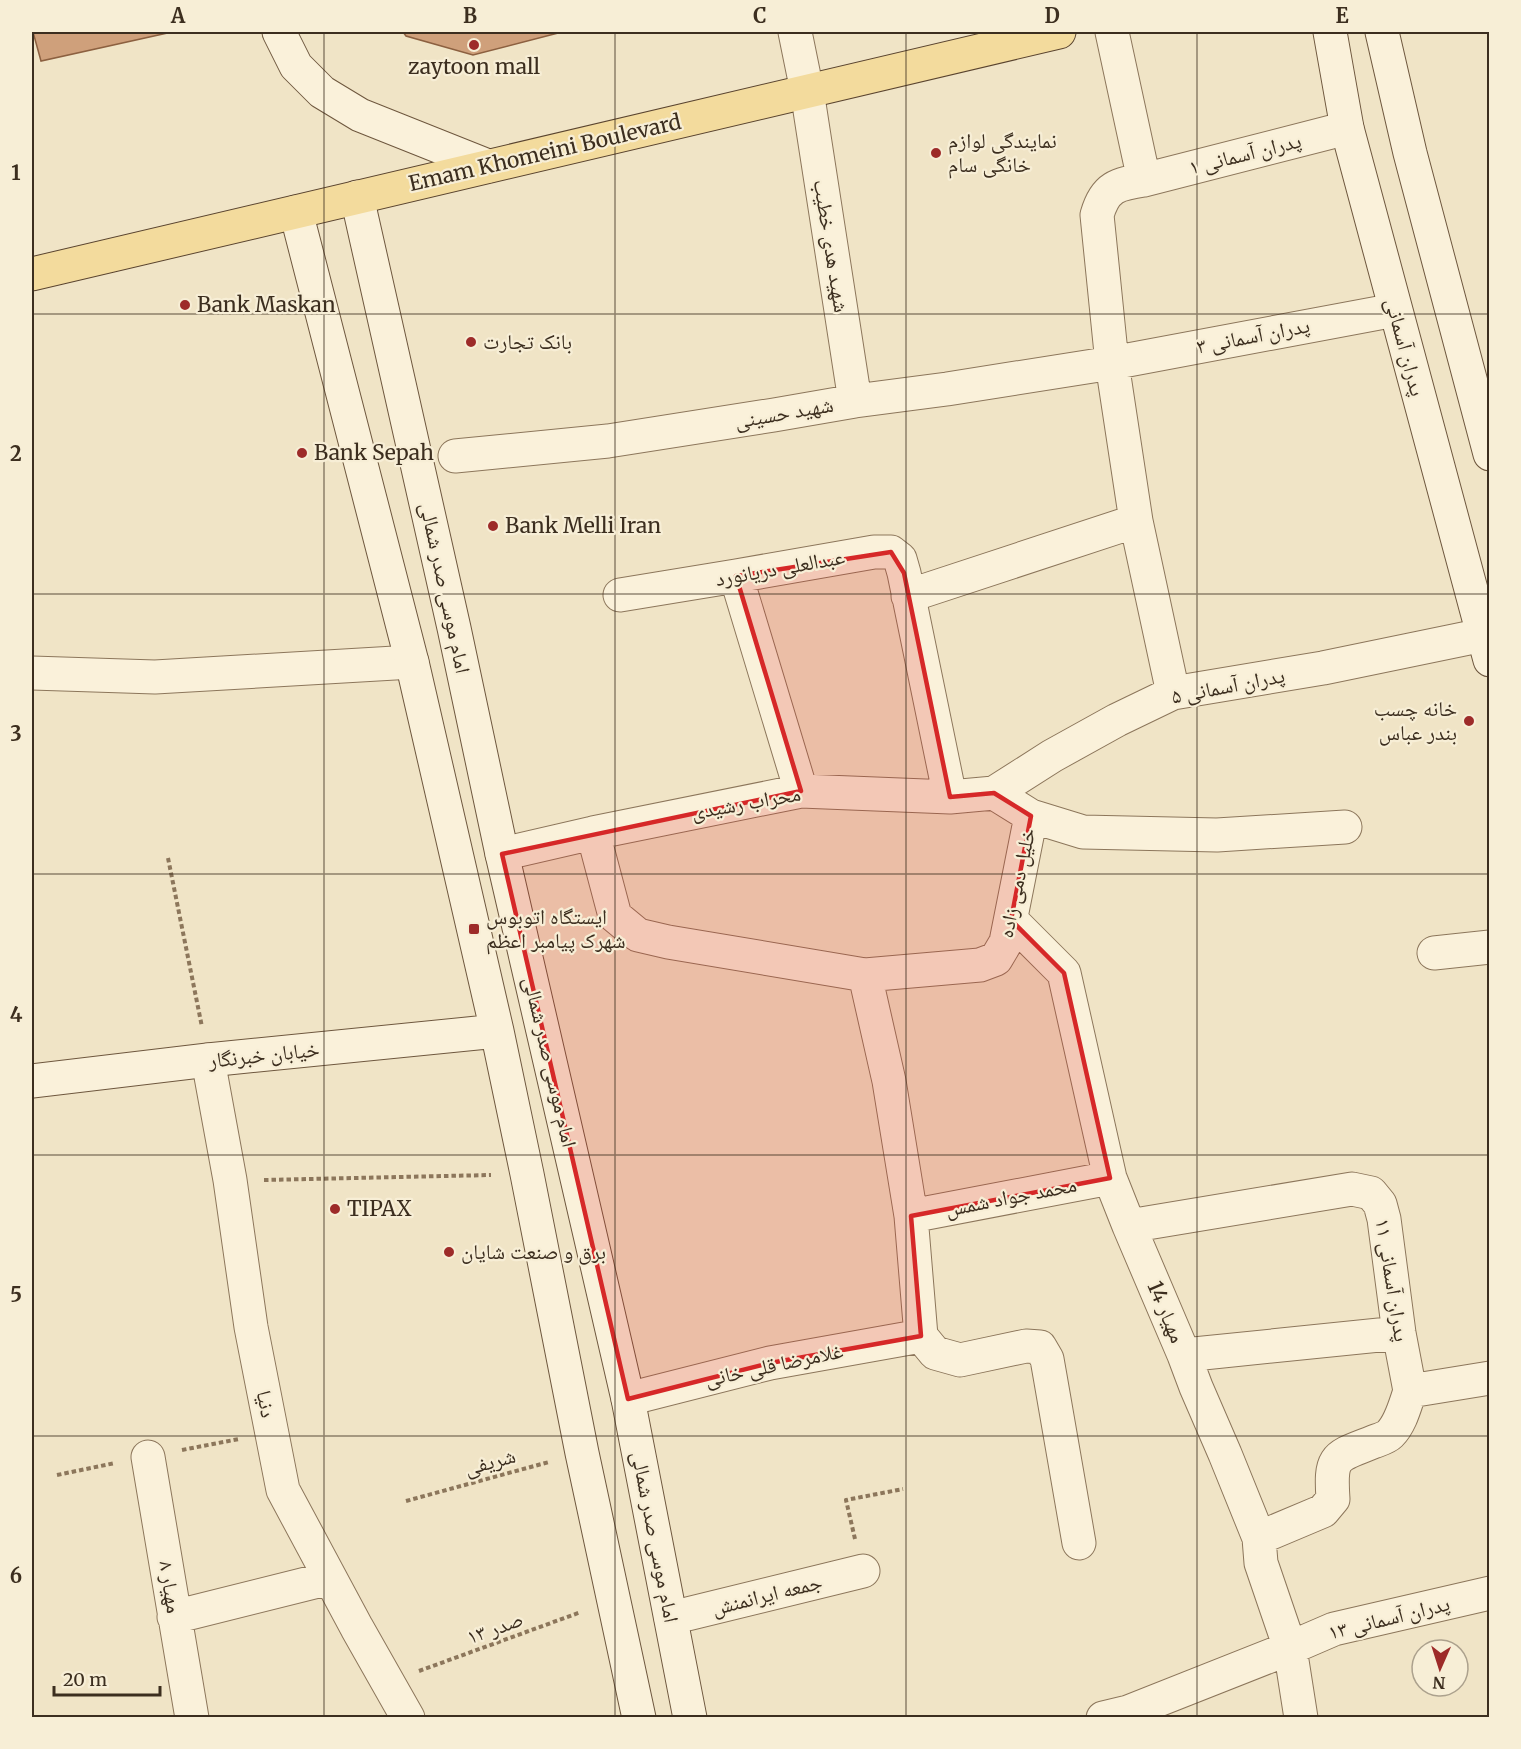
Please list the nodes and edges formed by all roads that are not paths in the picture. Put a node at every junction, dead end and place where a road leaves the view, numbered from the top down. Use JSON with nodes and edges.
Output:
{"nodes":[{"id":1,"x":279,"y":32,"type":"edge"},
{"id":2,"x":795,"y":32,"type":"edge"},
{"id":3,"x":1059,"y":32,"type":"edge"},
{"id":4,"x":1112,"y":32,"type":"edge"},
{"id":5,"x":1329,"y":32,"type":"edge"},
{"id":6,"x":1382,"y":32,"type":"edge"},
{"id":7,"x":1011,"y":37,"type":"edge"},
{"id":8,"x":807,"y":91,"type":"junction"},
{"id":9,"x":1347,"y":128,"type":"junction"},
{"id":10,"x":488,"y":166,"type":"junction"},
{"id":11,"x":1144,"y":180,"type":"junction"},
{"id":12,"x":357,"y":197,"type":"junction"},
{"id":13,"x":296,"y":212,"type":"junction"},
{"id":14,"x":32,"y":274,"type":"edge"},
{"id":15,"x":1395,"y":310,"type":"junction"},
{"id":16,"x":1112,"y":363,"type":"junction"},
{"id":17,"x":855,"y":401,"type":"junction"},
{"id":18,"x":1490,"y":454,"type":"edge"},
{"id":19,"x":455,"y":456,"type":"dead end"},
{"id":20,"x":1136,"y":521,"type":"junction"},
{"id":21,"x":736,"y":576,"type":"junction"},
{"id":22,"x":620,"y":595,"type":"dead end"},
{"id":23,"x":908,"y":596,"type":"junction"},
{"id":24,"x":1486,"y":647,"type":"edge"},
{"id":25,"x":412,"y":662,"type":"junction"},
{"id":26,"x":32,"y":674,"type":"edge"},
{"id":27,"x":1173,"y":693,"type":"junction"},
{"id":28,"x":801,"y":791,"type":"junction"},
{"id":29,"x":994,"y":793,"type":"junction"},
{"id":30,"x":950,"y":797,"type":"junction"},
{"id":31,"x":1031,"y":816,"type":"junction"},
{"id":32,"x":1345,"y":827,"type":"dead end"},
{"id":33,"x":593,"y":833,"type":"junction"},
{"id":34,"x":502,"y":854,"type":"junction"},
{"id":35,"x":1011,"y":920,"type":"junction"},
{"id":36,"x":1490,"y":947,"type":"edge"},
{"id":37,"x":1434,"y":953,"type":"dead end"},
{"id":38,"x":865,"y":975,"type":"junction"},
{"id":39,"x":497,"y":1031,"type":"junction"},
{"id":40,"x":208,"y":1060,"type":"junction"},
{"id":41,"x":32,"y":1081,"type":"edge"},
{"id":42,"x":1110,"y":1178,"type":"junction"},
{"id":43,"x":911,"y":1216,"type":"junction"},
{"id":44,"x":1129,"y":1226,"type":"junction"},
{"id":45,"x":1399,"y":1333,"type":"junction"},
{"id":46,"x":921,"y":1336,"type":"junction"},
{"id":47,"x":1184,"y":1355,"type":"junction"},
{"id":48,"x":1490,"y":1378,"type":"edge"},
{"id":49,"x":1410,"y":1391,"type":"junction"},
{"id":50,"x":628,"y":1399,"type":"junction"},
{"id":51,"x":148,"y":1457,"type":"dead end"},
{"id":52,"x":1259,"y":1538,"type":"junction"},
{"id":53,"x":1079,"y":1543,"type":"dead end"},
{"id":54,"x":862,"y":1571,"type":"road end"},
{"id":55,"x":330,"y":1578,"type":"junction"},
{"id":56,"x":1490,"y":1593,"type":"edge"},
{"id":57,"x":174,"y":1617,"type":"junction"},
{"id":58,"x":671,"y":1618,"type":"junction"},
{"id":59,"x":1290,"y":1648,"type":"junction"},
{"id":60,"x":192,"y":1718,"type":"edge"},
{"id":61,"x":408,"y":1718,"type":"edge"},
{"id":62,"x":639,"y":1718,"type":"edge"},
{"id":63,"x":690,"y":1718,"type":"edge"},
{"id":64,"x":1103,"y":1718,"type":"edge"},
{"id":65,"x":1301,"y":1718,"type":"edge"}],
"edges":[{"from":1,"to":10,"type":"street"},
{"from":2,"to":8,"type":"street","name":"شهید هدی خطیب"},
{"from":3,"to":7,"type":"main road","name":"Emam Khomeini Boulevard"},
{"from":4,"to":11,"type":"street"},
{"from":5,"to":9,"type":"street","name":"پدران آسمانی"},
{"from":6,"to":18,"type":"street"},
{"from":7,"to":8,"type":"main road","name":"Emam Khomeini Boulevard"},
{"from":8,"to":10,"type":"main road","name":"Emam Khomeini Boulevard"},
{"from":8,"to":17,"type":"street","name":"شهید هدی خطیب"},
{"from":9,"to":11,"type":"street","name":"پدران آسمانی ۱"},
{"from":9,"to":15,"type":"street","name":"پدران آسمانی"},
{"from":10,"to":12,"type":"main road","name":"Emam Khomeini Boulevard"},
{"from":11,"to":16,"type":"street","name":"پدران آسمانی ۱"},
{"from":12,"to":13,"type":"main road","name":"Emam Khomeini Boulevard"},
{"from":12,"to":34,"type":"street","name":"امام موسی صدر شمالی"},
{"from":13,"to":14,"type":"main road","name":"Emam Khomeini Boulevard"},
{"from":13,"to":25,"type":"street"},
{"from":15,"to":16,"type":"street","name":"پدران آسمانی ۳"},
{"from":15,"to":24,"type":"street","name":"پدران آسمانی"},
{"from":16,"to":17,"type":"street","name":"شهید حسینی"},
{"from":16,"to":20,"type":"street"},
{"from":17,"to":19,"type":"street","name":"شهید حسینی"},
{"from":20,"to":23,"type":"street"},
{"from":20,"to":27,"type":"street"},
{"from":21,"to":22,"type":"street","name":"عبدالعلی دریانورد"},
{"from":21,"to":23,"type":"street","name":"عبدالعلی دریانورد"},
{"from":21,"to":28,"type":"street"},
{"from":23,"to":30,"type":"street","name":"عبدالعلی دریانورد"},
{"from":24,"to":27,"type":"street","name":"پدران آسمانی ۵"},
{"from":25,"to":26,"type":"street"},
{"from":25,"to":39,"type":"street"},
{"from":27,"to":29,"type":"street","name":"پدران آسمانی ۵"},
{"from":28,"to":30,"type":"street","name":"محراب رشیدی"},
{"from":28,"to":33,"type":"street","name":"محراب رشیدی"},
{"from":29,"to":30,"type":"street","name":"محراب رشیدی"},
{"from":29,"to":31,"type":"street"},
{"from":31,"to":32,"type":"street"},
{"from":31,"to":35,"type":"street","name":"خلیل دمی زاده"},
{"from":33,"to":34,"type":"street","name":"محراب رشیدی"},
{"from":33,"to":38,"type":"street"},
{"from":34,"to":50,"type":"street","name":"امام موسی صدر شمالی"},
{"from":35,"to":38,"type":"street","name":"خلیل دمی زاده"},
{"from":35,"to":42,"type":"street","name":"مهیار 14"},
{"from":36,"to":37,"type":"street"},
{"from":38,"to":43,"type":"street"},
{"from":39,"to":40,"type":"street","name":"خیابان خبرنگار"},
{"from":39,"to":62,"type":"street"},
{"from":40,"to":41,"type":"street","name":"خیابان خبرنگار"},
{"from":40,"to":55,"type":"street","name":"دنیا"},
{"from":42,"to":43,"type":"street","name":"محمد جواد شمس"},
{"from":42,"to":44,"type":"street","name":"مهیار 14"},
{"from":43,"to":46,"type":"street"},
{"from":44,"to":45,"type":"street","name":"پدران آسمانی ۱۱"},
{"from":44,"to":47,"type":"street","name":"مهیار 14"},
{"from":45,"to":47,"type":"street"},
{"from":45,"to":49,"type":"street","name":"پدران آسمانی ۱۱"},
{"from":46,"to":50,"type":"street","name":"غلامرضا قلی خانی"},
{"from":46,"to":53,"type":"street"},
{"from":47,"to":52,"type":"street","name":"مهیار 14"},
{"from":48,"to":49,"type":"street"},
{"from":49,"to":52,"type":"street"},
{"from":50,"to":58,"type":"street","name":"امام موسی صدر شمالی"},
{"from":51,"to":57,"type":"street","name":"مهیار ۸"},
{"from":52,"to":59,"type":"street","name":"مهیار 14"},
{"from":54,"to":58,"type":"street","name":"جمعه ایرانمنش"},
{"from":55,"to":57,"type":"street"},
{"from":55,"to":61,"type":"street","name":"دنیا"},
{"from":56,"to":59,"type":"street","name":"پدران آسمانی ۱۳"},
{"from":57,"to":60,"type":"street","name":"مهیار ۸"},
{"from":58,"to":63,"type":"street","name":"امام موسی صدر شمالی"},
{"from":59,"to":64,"type":"street","name":"پدران آسمانی ۱۳"},
{"from":59,"to":65,"type":"street","name":"مهیار 14"}]}
